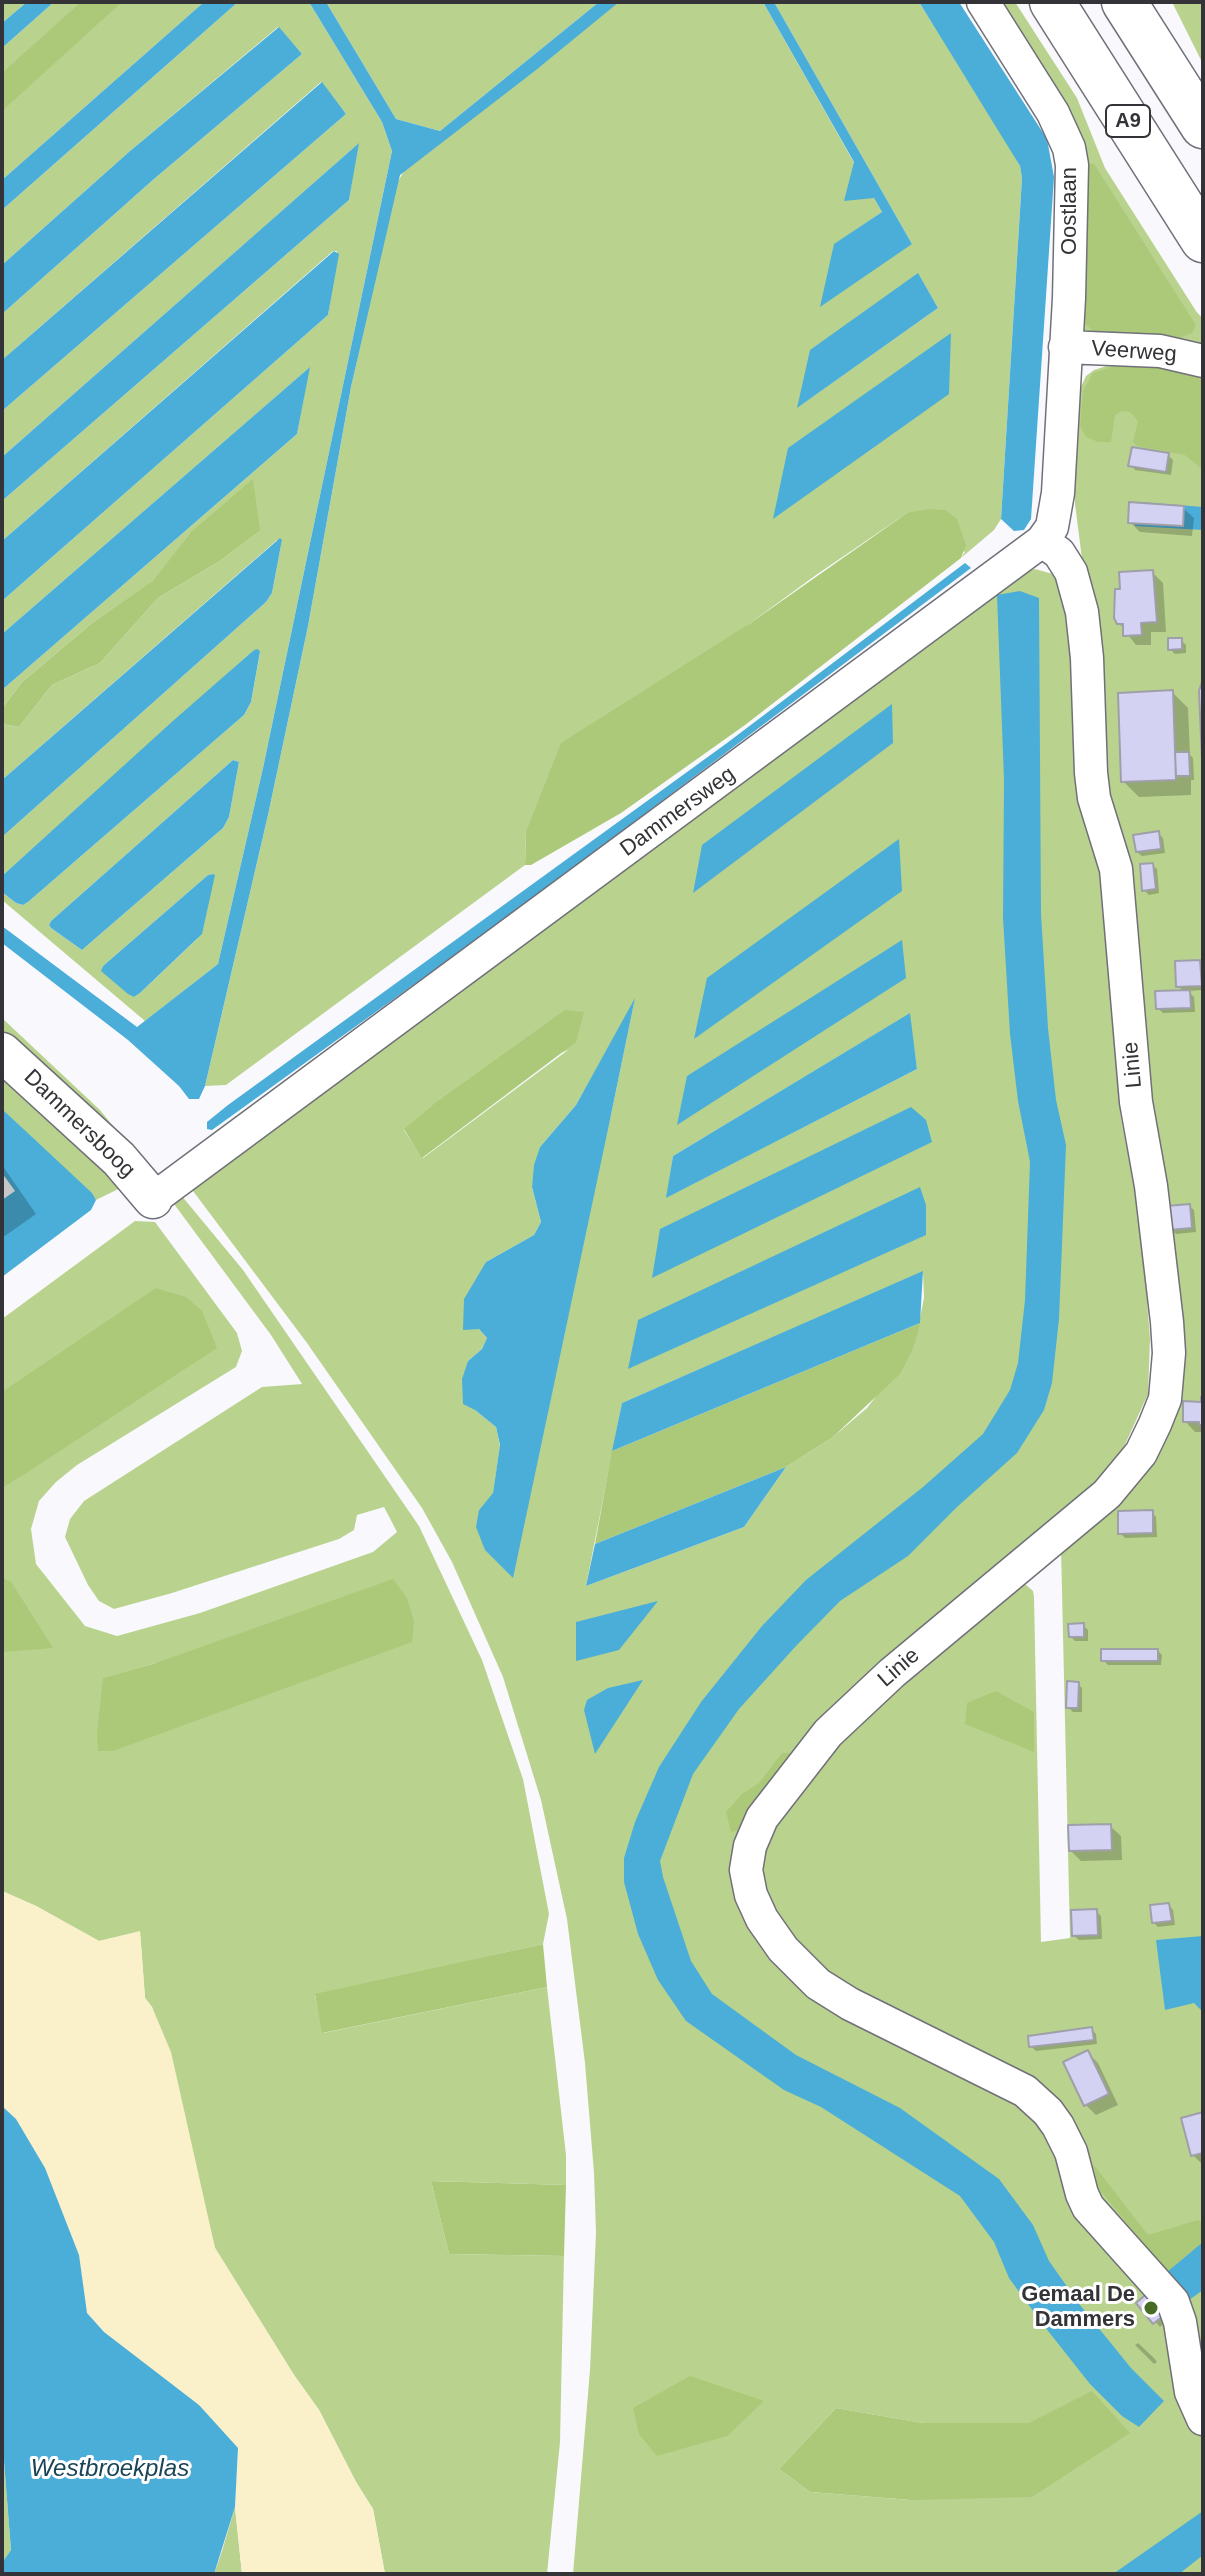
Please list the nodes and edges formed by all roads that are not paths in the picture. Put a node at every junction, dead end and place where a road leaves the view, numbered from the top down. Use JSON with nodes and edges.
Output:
{"nodes":[{"id":1,"x":983,"y":2,"type":"edge"},
{"id":2,"x":1052,"y":2,"type":"edge"},
{"id":3,"x":1124,"y":2,"type":"edge"},
{"id":4,"x":1203,"y":126,"type":"edge"},
{"id":5,"x":1203,"y":240,"type":"edge"},
{"id":6,"x":1065,"y":347,"type":"junction"},
{"id":7,"x":1203,"y":361,"type":"edge"},
{"id":8,"x":1042,"y":541,"type":"junction"},
{"id":9,"x":2,"y":1052,"type":"edge"},
{"id":10,"x":153,"y":1199,"type":"joint"},
{"id":11,"x":1203,"y":2419,"type":"edge"}],
"edges":[{"from":1,"to":6,"type":"street","name":"Oostlaan"},
{"from":2,"to":5,"type":"highway","number":"A9"},
{"from":3,"to":4,"type":"highway"},
{"from":6,"to":7,"type":"street","name":"Veerweg"},
{"from":6,"to":8,"type":"street"},
{"from":8,"to":10,"type":"street","name":"Dammersweg"},
{"from":8,"to":11,"type":"street","name":"Linie"},
{"from":9,"to":10,"type":"street","name":"Dammersboog"}]}
